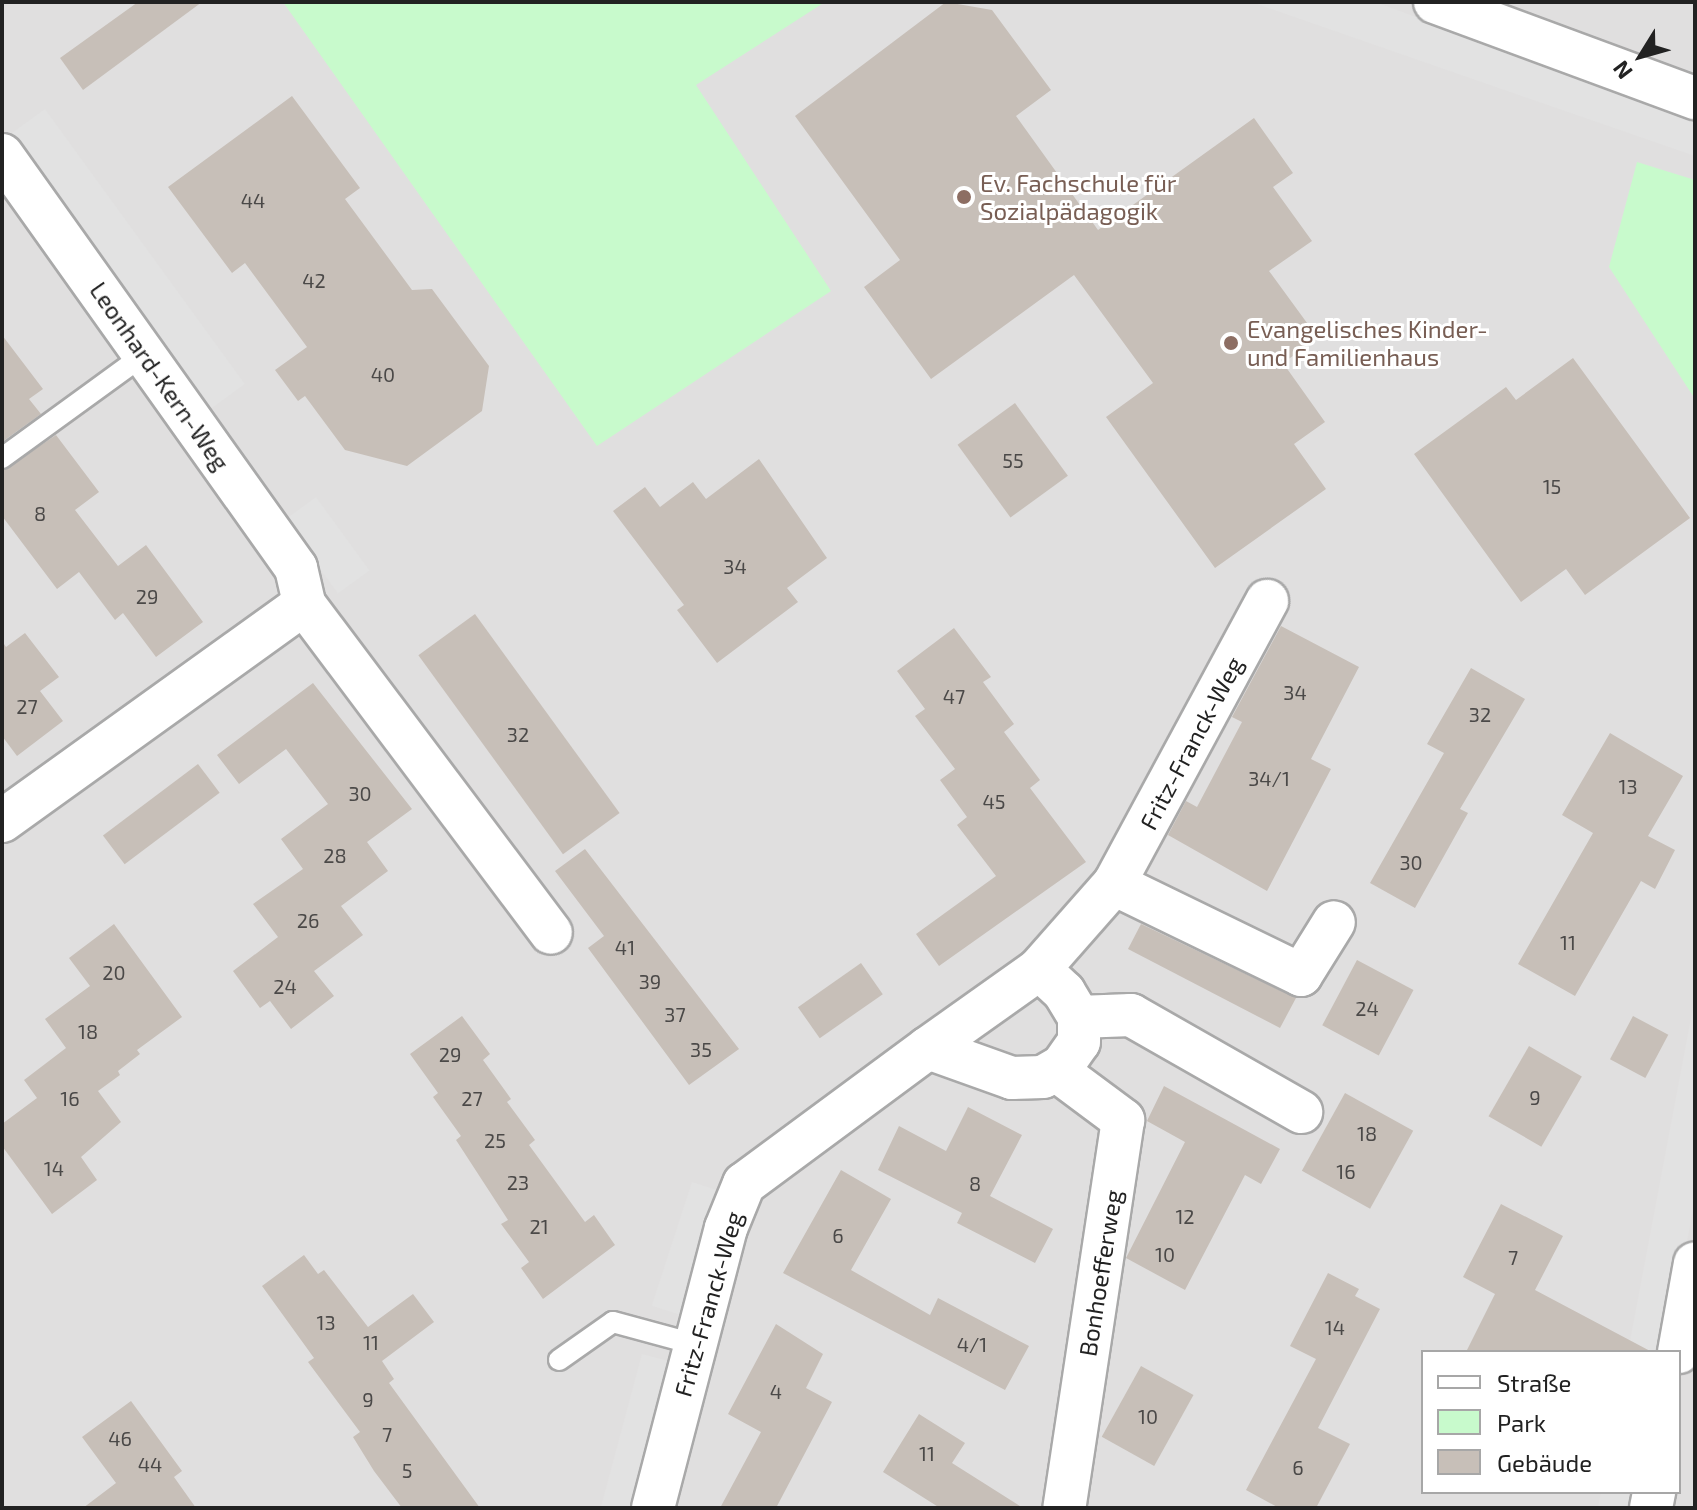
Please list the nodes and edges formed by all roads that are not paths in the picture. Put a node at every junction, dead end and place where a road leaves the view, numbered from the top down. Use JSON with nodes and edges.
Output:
{"nodes":[{"id":1,"x":1453,"y":5,"type":"edge"},
{"id":2,"x":1695,"y":98,"type":"edge"},
{"id":3,"x":2,"y":155,"type":"edge"},
{"id":4,"x":145,"y":354,"type":"junction"},
{"id":5,"x":2,"y":458,"type":"edge"},
{"id":6,"x":1267,"y":601,"type":"dead end"},
{"id":7,"x":304,"y":604,"type":"junction"},
{"id":8,"x":2,"y":821,"type":"edge"},
{"id":9,"x":1114,"y":884,"type":"junction"},
{"id":10,"x":1334,"y":922,"type":"dead end"},
{"id":11,"x":551,"y":933,"type":"dead end"},
{"id":12,"x":1039,"y":969,"type":"junction"},
{"id":13,"x":1079,"y":1017,"type":"junction"},
{"id":14,"x":928,"y":1048,"type":"junction"},
{"id":15,"x":1056,"y":1070,"type":"junction"},
{"id":16,"x":1301,"y":1112,"type":"dead end"},
{"id":17,"x":1693,"y":1287,"type":"edge"},
{"id":18,"x":694,"y":1344,"type":"junction"},
{"id":19,"x":1679,"y":1350,"type":"edge"},
{"id":20,"x":559,"y":1360,"type":"dead end"},
{"id":21,"x":653,"y":1508,"type":"edge"},
{"id":22,"x":1064,"y":1508,"type":"edge"}],
"edges":[{"from":1,"to":2,"type":"street"},
{"from":3,"to":4,"type":"street","name":"Leonhard-Kern-Weg"},
{"from":4,"to":5,"type":"lane"},
{"from":4,"to":7,"type":"street","name":"Leonhard-Kern-Weg"},
{"from":6,"to":9,"type":"street","name":"Fritz-Franck-Weg"},
{"from":7,"to":8,"type":"street"},
{"from":7,"to":11,"type":"street","name":"Leonhard-Kern-Weg"},
{"from":9,"to":10,"type":"street"},
{"from":9,"to":12,"type":"street","name":"Fritz-Franck-Weg"},
{"from":12,"to":13,"type":"street"},
{"from":12,"to":14,"type":"street","name":"Fritz-Franck-Weg"},
{"from":13,"to":15,"type":"street"},
{"from":13,"to":16,"type":"street"},
{"from":14,"to":15,"type":"street"},
{"from":14,"to":18,"type":"street","name":"Fritz-Franck-Weg"},
{"from":15,"to":22,"type":"street","name":"Bonhoefferweg"},
{"from":17,"to":19,"type":"street"},
{"from":18,"to":20,"type":"lane"},
{"from":18,"to":21,"type":"street","name":"Fritz-Franck-Weg"}]}
